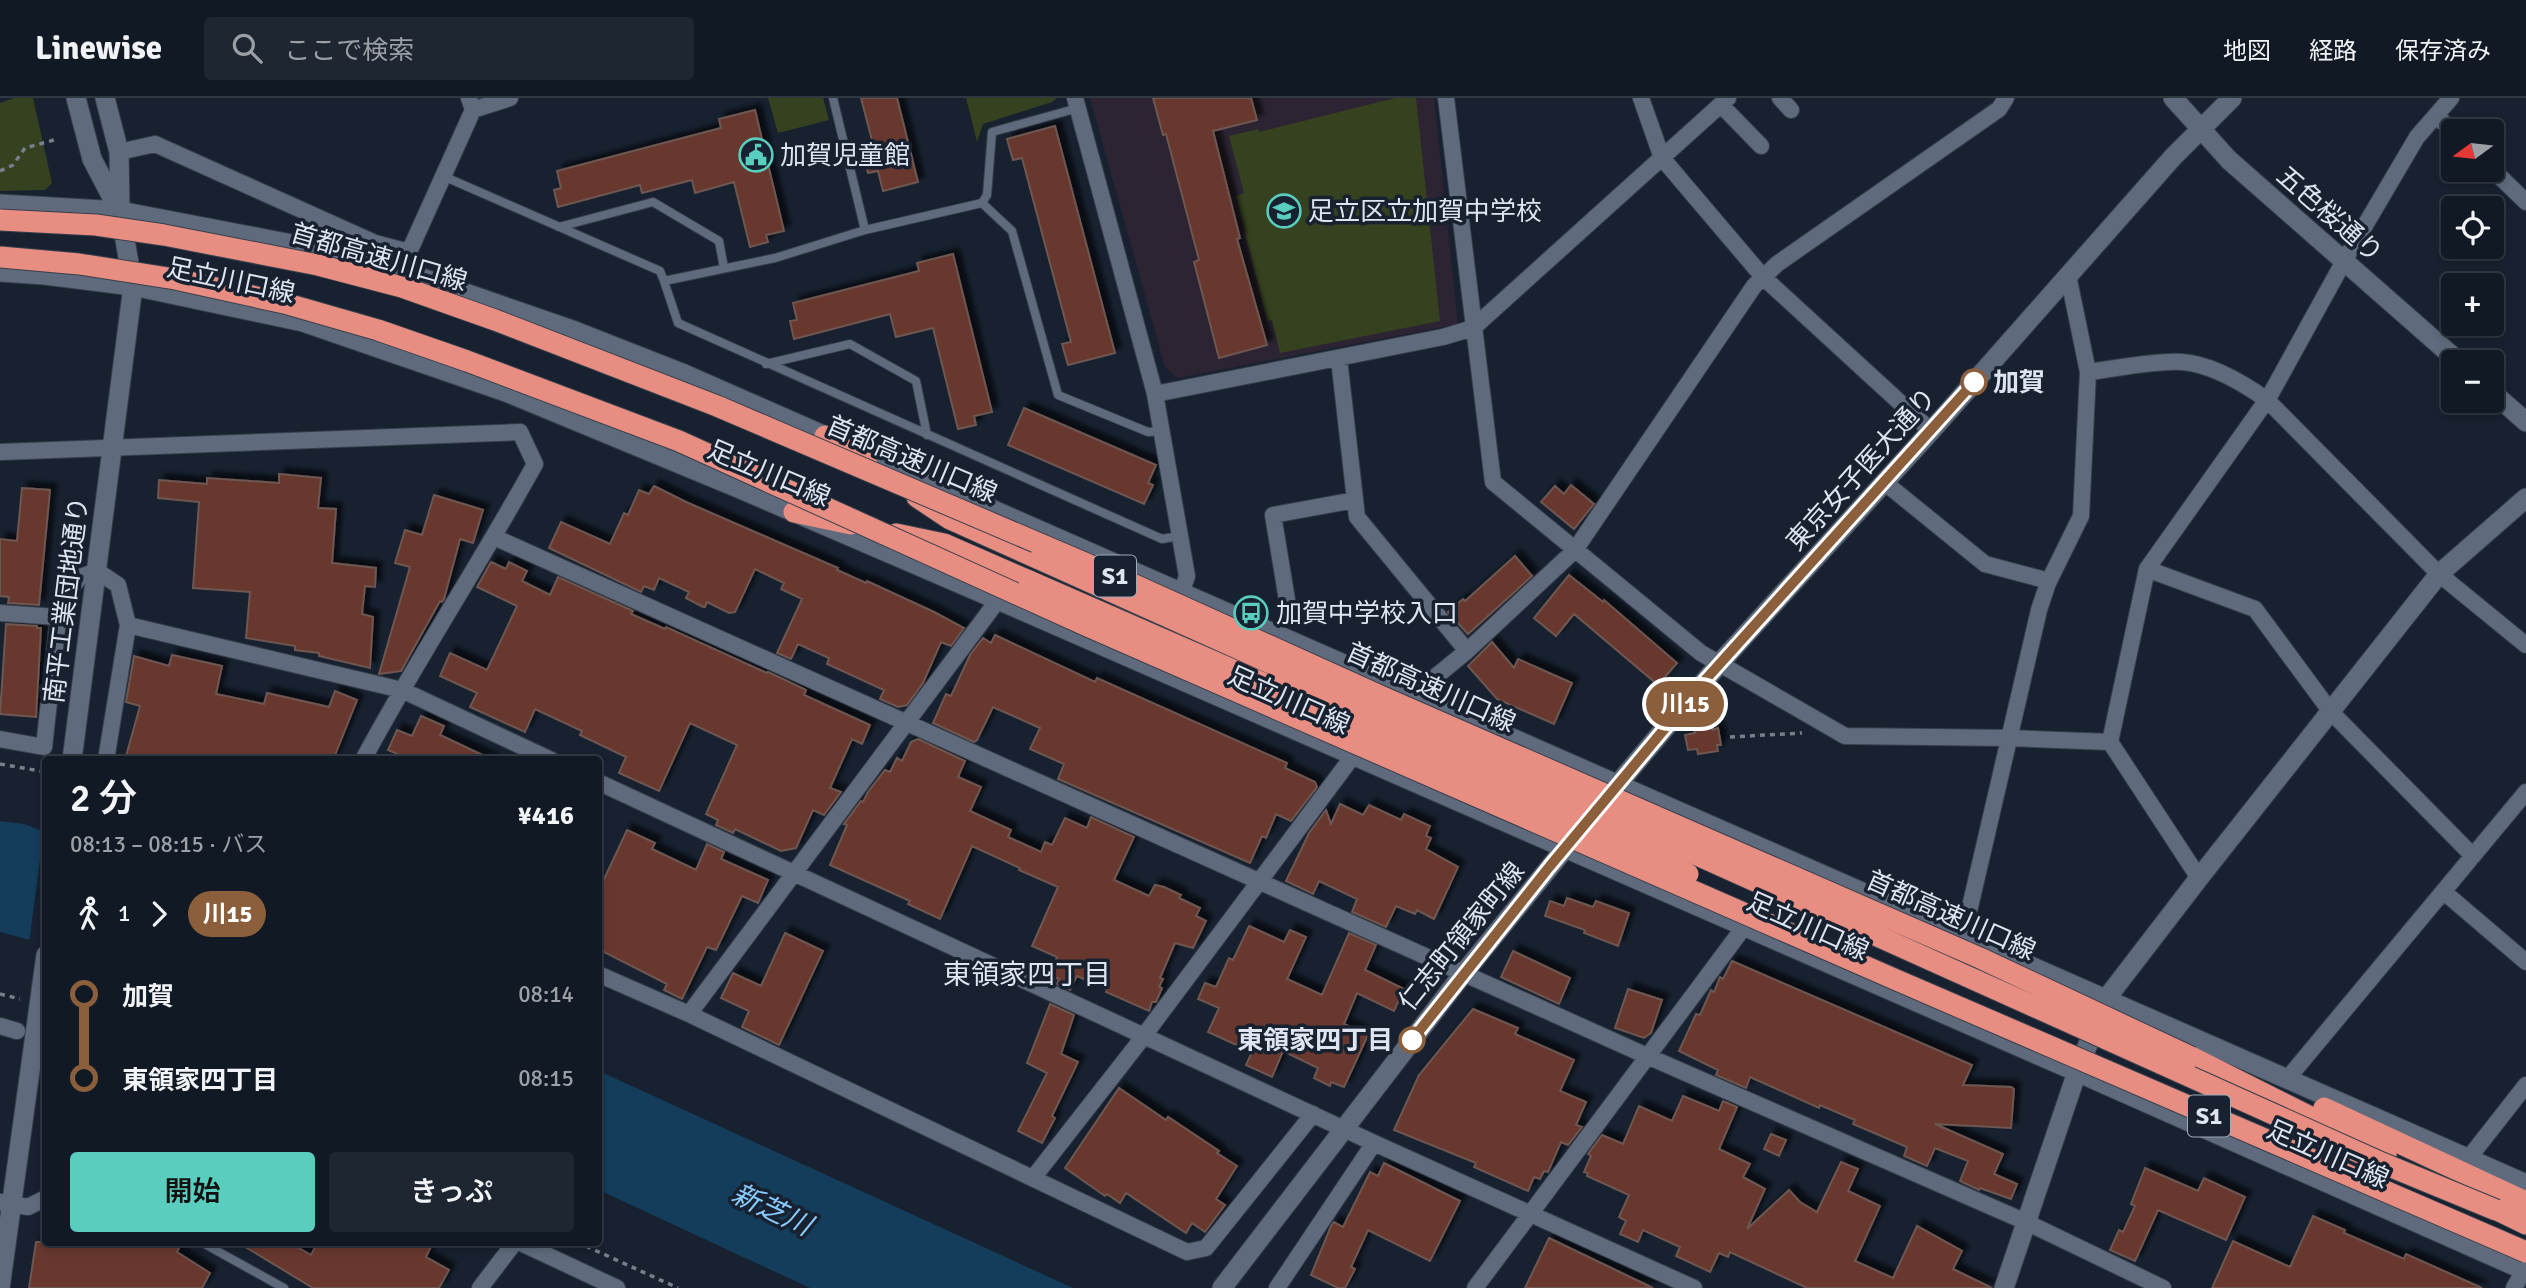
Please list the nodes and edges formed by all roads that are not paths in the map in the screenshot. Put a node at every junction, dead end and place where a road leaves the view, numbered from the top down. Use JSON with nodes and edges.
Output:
{"nodes":[{"id":1,"x":76,"y":98,"type":"edge"},
{"id":2,"x":105,"y":98,"type":"edge"},
{"id":3,"x":510,"y":98,"type":"edge"},
{"id":4,"x":832,"y":98,"type":"edge"},
{"id":5,"x":1446,"y":98,"type":"edge"},
{"id":6,"x":1641,"y":98,"type":"edge"},
{"id":7,"x":2006,"y":98,"type":"edge"},
{"id":8,"x":2173,"y":98,"type":"edge"},
{"id":9,"x":2232,"y":98,"type":"edge"},
{"id":10,"x":2451,"y":98,"type":"edge"},
{"id":11,"x":1725,"y":102,"type":"edge"},
{"id":12,"x":1077,"y":103,"type":"edge"},
{"id":13,"x":471,"y":104,"type":"edge"},
{"id":14,"x":2436,"y":116,"type":"junction"},
{"id":15,"x":2441,"y":121,"type":"edge"},
{"id":16,"x":2203,"y":129,"type":"junction"},
{"id":17,"x":1761,"y":146,"type":"dead end"},
{"id":18,"x":119,"y":152,"type":"junction"},
{"id":19,"x":1662,"y":158,"type":"junction"},
{"id":20,"x":443,"y":176,"type":"junction"},
{"id":21,"x":2504,"y":181,"type":"edge"},
{"id":22,"x":2526,"y":202,"type":"edge"},
{"id":23,"x":982,"y":203,"type":"junction"},
{"id":24,"x":0,"y":204,"type":"edge"},
{"id":25,"x":120,"y":211,"type":"junction"},
{"id":26,"x":0,"y":220,"type":"edge"},
{"id":27,"x":559,"y":227,"type":"junction"},
{"id":28,"x":865,"y":230,"type":"junction"},
{"id":29,"x":0,"y":257,"type":"edge"},
{"id":30,"x":405,"y":261,"type":"junction"},
{"id":31,"x":2344,"y":261,"type":"junction"},
{"id":32,"x":724,"y":268,"type":"junction"},
{"id":33,"x":0,"y":272,"type":"edge"},
{"id":34,"x":2068,"y":275,"type":"junction"},
{"id":35,"x":1763,"y":277,"type":"junction"},
{"id":36,"x":664,"y":281,"type":"junction"},
{"id":37,"x":133,"y":286,"type":"junction"},
{"id":38,"x":1473,"y":328,"type":"junction"},
{"id":39,"x":2445,"y":350,"type":"edge"},
{"id":40,"x":1339,"y":359,"type":"junction"},
{"id":41,"x":766,"y":363,"type":"junction"},
{"id":42,"x":2088,"y":372,"type":"junction"},
{"id":43,"x":1155,"y":394,"type":"junction"},
{"id":44,"x":2267,"y":400,"type":"junction"},
{"id":45,"x":2504,"y":403,"type":"edge"},
{"id":46,"x":2526,"y":422,"type":"edge"},
{"id":47,"x":1162,"y":430,"type":"junction"},
{"id":48,"x":1931,"y":431,"type":"junction"},
{"id":49,"x":928,"y":435,"type":"junction"},
{"id":50,"x":825,"y":436,"type":"junction"},
{"id":51,"x":112,"y":447,"type":"junction"},
{"id":52,"x":0,"y":452,"type":"edge"},
{"id":53,"x":1884,"y":482,"type":"junction"},
{"id":54,"x":2526,"y":498,"type":"edge"},
{"id":55,"x":1355,"y":500,"type":"junction"},
{"id":56,"x":794,"y":512,"type":"junction"},
{"id":57,"x":1180,"y":536,"type":"junction"},
{"id":58,"x":495,"y":537,"type":"junction"},
{"id":59,"x":1575,"y":550,"type":"junction"},
{"id":60,"x":2147,"y":569,"type":"junction"},
{"id":61,"x":97,"y":571,"type":"junction"},
{"id":62,"x":2439,"y":574,"type":"junction"},
{"id":63,"x":2049,"y":581,"type":"junction"},
{"id":64,"x":1181,"y":594,"type":"junction"},
{"id":65,"x":998,"y":600,"type":"junction"},
{"id":66,"x":1289,"y":606,"type":"dead end"},
{"id":67,"x":0,"y":613,"type":"edge"},
{"id":68,"x":58,"y":617,"type":"junction"},
{"id":69,"x":128,"y":625,"type":"junction"},
{"id":70,"x":2526,"y":645,"type":"edge"},
{"id":71,"x":1467,"y":651,"type":"junction"},
{"id":72,"x":1719,"y":664,"type":"junction"},
{"id":73,"x":402,"y":690,"type":"junction"},
{"id":74,"x":1422,"y":699,"type":"junction"},
{"id":75,"x":2331,"y":712,"type":"junction"},
{"id":76,"x":908,"y":723,"type":"junction"},
{"id":77,"x":2010,"y":738,"type":"junction"},
{"id":78,"x":0,"y":739,"type":"edge"},
{"id":79,"x":2110,"y":742,"type":"junction"},
{"id":80,"x":73,"y":756,"type":"edge"},
{"id":81,"x":107,"y":756,"type":"edge"},
{"id":82,"x":365,"y":756,"type":"edge"},
{"id":83,"x":542,"y":756,"type":"edge"},
{"id":84,"x":1353,"y":756,"type":"junction"},
{"id":85,"x":602,"y":784,"type":"edge"},
{"id":86,"x":1617,"y":785,"type":"junction"},
{"id":87,"x":2526,"y":792,"type":"edge"},
{"id":88,"x":1564,"y":849,"type":"junction"},
{"id":89,"x":2473,"y":856,"type":"junction"},
{"id":90,"x":793,"y":874,"type":"junction"},
{"id":91,"x":2199,"y":878,"type":"junction"},
{"id":92,"x":1259,"y":882,"type":"junction"},
{"id":93,"x":2444,"y":892,"type":"junction"},
{"id":94,"x":1744,"y":927,"type":"junction"},
{"id":95,"x":1963,"y":936,"type":"junction"},
{"id":96,"x":2526,"y":962,"type":"edge"},
{"id":97,"x":42,"y":969,"type":"edge"},
{"id":98,"x":1463,"y":974,"type":"junction"},
{"id":99,"x":602,"y":976,"type":"edge"},
{"id":100,"x":1892,"y":978,"type":"junction"},
{"id":101,"x":2106,"y":999,"type":"junction"},
{"id":102,"x":689,"y":1014,"type":"junction"},
{"id":103,"x":0,"y":1026,"type":"edge"},
{"id":104,"x":17,"y":1031,"type":"dead end"},
{"id":105,"x":1144,"y":1035,"type":"junction"},
{"id":106,"x":1647,"y":1056,"type":"junction"},
{"id":107,"x":2191,"y":1057,"type":"junction"},
{"id":108,"x":2077,"y":1072,"type":"junction"},
{"id":109,"x":2288,"y":1078,"type":"junction"},
{"id":110,"x":2526,"y":1085,"type":"edge"},
{"id":111,"x":1313,"y":1114,"type":"junction"},
{"id":112,"x":1345,"y":1129,"type":"junction"},
{"id":113,"x":1374,"y":1143,"type":"junction"},
{"id":114,"x":2468,"y":1159,"type":"junction"},
{"id":115,"x":1033,"y":1178,"type":"junction"},
{"id":116,"x":2526,"y":1184,"type":"edge"},
{"id":117,"x":42,"y":1200,"type":"edge"},
{"id":118,"x":2526,"y":1202,"type":"edge"},
{"id":119,"x":6,"y":1204,"type":"edge"},
{"id":120,"x":2496,"y":1210,"type":"junction"},
{"id":121,"x":1531,"y":1214,"type":"junction"},
{"id":122,"x":2026,"y":1222,"type":"junction"},
{"id":123,"x":2526,"y":1224,"type":"edge"},
{"id":124,"x":208,"y":1246,"type":"edge"},
{"id":125,"x":514,"y":1246,"type":"edge"},
{"id":126,"x":526,"y":1246,"type":"edge"},
{"id":127,"x":2525,"y":1265,"type":"edge"},
{"id":128,"x":0,"y":1288,"type":"edge"},
{"id":129,"x":284,"y":1288,"type":"edge"},
{"id":130,"x":480,"y":1288,"type":"edge"},
{"id":131,"x":618,"y":1288,"type":"edge"},
{"id":132,"x":1222,"y":1288,"type":"edge"},
{"id":133,"x":1276,"y":1288,"type":"edge"},
{"id":134,"x":1475,"y":1288,"type":"edge"},
{"id":135,"x":1694,"y":1288,"type":"edge"},
{"id":136,"x":2004,"y":1288,"type":"edge"},
{"id":137,"x":2163,"y":1288,"type":"edge"},
{"id":138,"x":2514,"y":1288,"type":"edge"}],
"edges":[{"from":1,"to":25,"type":"main road"},
{"from":2,"to":18,"type":"main road"},
{"from":3,"to":13,"type":"street"},
{"from":4,"to":28,"type":"lane"},
{"from":5,"to":38,"type":"street"},
{"from":6,"to":19,"type":"street"},
{"from":7,"to":35,"type":"street"},
{"from":8,"to":16,"type":"main road","name":"五色桜通り"},
{"from":9,"to":16,"type":"main road","name":"東京女子医大通り"},
{"from":10,"to":14,"type":"street"},
{"from":11,"to":17,"type":"street"},
{"from":11,"to":19,"type":"street"},
{"from":12,"to":23,"type":"lane"},
{"from":12,"to":43,"type":"street"},
{"from":13,"to":20,"type":"street"},
{"from":14,"to":15,"type":"street"},
{"from":14,"to":31,"type":"street"},
{"from":16,"to":31,"type":"main road","name":"五色桜通り"},
{"from":16,"to":34,"type":"main road","name":"東京女子医大通り"},
{"from":18,"to":25,"type":"main road"},
{"from":18,"to":30,"type":"street"},
{"from":19,"to":35,"type":"street"},
{"from":19,"to":38,"type":"street"},
{"from":20,"to":27,"type":"lane"},
{"from":20,"to":30,"type":"street"},
{"from":21,"to":22,"type":"street"},
{"from":23,"to":28,"type":"lane"},
{"from":23,"to":47,"type":"lane"},
{"from":24,"to":25,"type":"main road","name":"足立川口線"},
{"from":25,"to":30,"type":"main road","name":"足立川口線"},
{"from":25,"to":37,"type":"main road","name":"南平工業団地通り"},
{"from":26,"to":107,"type":"highway","name":"首都高速川口線","number":"S1","bridge":true},
{"from":27,"to":32,"type":"lane"},
{"from":27,"to":36,"type":"lane"},
{"from":28,"to":32,"type":"lane"},
{"from":29,"to":100,"type":"highway","number":"S1","bridge":true},
{"from":30,"to":50,"type":"main road","name":"足立川口線"},
{"from":31,"to":39,"type":"main road","name":"五色桜通り"},
{"from":31,"to":44,"type":"street"},
{"from":32,"to":36,"type":"lane"},
{"from":33,"to":37,"type":"main road","name":"足立川口線"},
{"from":34,"to":42,"type":"street"},
{"from":34,"to":48,"type":"main road","name":"東京女子医大通り"},
{"from":35,"to":48,"type":"street"},
{"from":35,"to":59,"type":"street"},
{"from":36,"to":41,"type":"lane"},
{"from":37,"to":51,"type":"main road","name":"南平工業団地通り"},
{"from":37,"to":56,"type":"main road","name":"足立川口線"},
{"from":38,"to":40,"type":"street"},
{"from":38,"to":59,"type":"street"},
{"from":40,"to":43,"type":"street"},
{"from":40,"to":55,"type":"street"},
{"from":41,"to":49,"type":"lane"},
{"from":41,"to":49,"type":"lane"},
{"from":42,"to":44,"type":"street"},
{"from":42,"to":63,"type":"street"},
{"from":43,"to":47,"type":"street"},
{"from":44,"to":60,"type":"street"},
{"from":44,"to":62,"type":"street"},
{"from":45,"to":46,"type":"main road"},
{"from":47,"to":57,"type":"street"},
{"from":48,"to":53,"type":"main road","name":"東京女子医大通り"},
{"from":49,"to":57,"type":"lane"},
{"from":50,"to":64,"type":"main road","name":"足立川口線"},
{"from":50,"to":120,"type":"highway","bridge":true},
{"from":51,"to":52,"type":"street"},
{"from":51,"to":58,"type":"street"},
{"from":51,"to":61,"type":"main road","name":"南平工業団地通り"},
{"from":53,"to":63,"type":"street"},
{"from":53,"to":72,"type":"main road","name":"東京女子医大通り"},
{"from":54,"to":62,"type":"main road"},
{"from":55,"to":66,"type":"street"},
{"from":55,"to":71,"type":"street"},
{"from":56,"to":65,"type":"main road","name":"足立川口線"},
{"from":56,"to":100,"type":"highway","number":"S1","bridge":true},
{"from":57,"to":64,"type":"street"},
{"from":58,"to":73,"type":"street"},
{"from":58,"to":76,"type":"street"},
{"from":59,"to":71,"type":"street"},
{"from":59,"to":72,"type":"street"},
{"from":60,"to":75,"type":"street"},
{"from":60,"to":79,"type":"street"},
{"from":61,"to":68,"type":"street"},
{"from":61,"to":69,"type":"street"},
{"from":61,"to":80,"type":"main road","name":"南平工業団地通り"},
{"from":62,"to":70,"type":"street"},
{"from":62,"to":75,"type":"main road"},
{"from":63,"to":77,"type":"street"},
{"from":64,"to":74,"type":"main road","name":"足立川口線"},
{"from":65,"to":76,"type":"street"},
{"from":65,"to":84,"type":"main road","name":"足立川口線"},
{"from":67,"to":68,"type":"street"},
{"from":68,"to":78,"type":"street"},
{"from":69,"to":73,"type":"street"},
{"from":69,"to":81,"type":"street"},
{"from":71,"to":74,"type":"street"},
{"from":72,"to":77,"type":"street"},
{"from":72,"to":86,"type":"main road","name":"東京女子医大通り"},
{"from":73,"to":82,"type":"street"},
{"from":73,"to":83,"type":"street"},
{"from":74,"to":86,"type":"main road","name":"足立川口線"},
{"from":75,"to":89,"type":"street"},
{"from":75,"to":91,"type":"main road"},
{"from":76,"to":90,"type":"street"},
{"from":76,"to":92,"type":"street"},
{"from":77,"to":79,"type":"street"},
{"from":77,"to":95,"type":"street"},
{"from":79,"to":91,"type":"street"},
{"from":84,"to":88,"type":"main road","name":"足立川口線"},
{"from":84,"to":92,"type":"street"},
{"from":85,"to":90,"type":"street"},
{"from":86,"to":88,"type":"main road","name":"仁志町領家町線"},
{"from":86,"to":95,"type":"main road","name":"足立川口線"},
{"from":87,"to":89,"type":"street"},
{"from":88,"to":94,"type":"main road","name":"足立川口線"},
{"from":88,"to":98,"type":"main road","name":"仁志町領家町線"},
{"from":89,"to":93,"type":"street"},
{"from":90,"to":102,"type":"street"},
{"from":90,"to":105,"type":"street"},
{"from":91,"to":101,"type":"main road"},
{"from":92,"to":98,"type":"street"},
{"from":92,"to":105,"type":"street"},
{"from":93,"to":96,"type":"street"},
{"from":93,"to":109,"type":"street"},
{"from":94,"to":106,"type":"street"},
{"from":94,"to":108,"type":"main road","name":"足立川口線"},
{"from":95,"to":101,"type":"main road","name":"足立川口線"},
{"from":97,"to":119,"type":"main road"},
{"from":98,"to":106,"type":"street"},
{"from":98,"to":112,"type":"main road","name":"仁志町領家町線"},
{"from":99,"to":102,"type":"street"},
{"from":100,"to":127,"type":"highway","number":"S1","bridge":true},
{"from":101,"to":108,"type":"main road"},
{"from":101,"to":109,"type":"main road","name":"足立川口線"},
{"from":102,"to":115,"type":"street"},
{"from":103,"to":104,"type":"street"},
{"from":105,"to":111,"type":"street"},
{"from":105,"to":115,"type":"street"},
{"from":106,"to":121,"type":"street"},
{"from":106,"to":122,"type":"street"},
{"from":107,"to":118,"type":"highway","number":"S1"},
{"from":107,"to":120,"type":"highway","name":"首都高速川口線","number":"S1","bridge":true},
{"from":108,"to":122,"type":"main road"},
{"from":108,"to":127,"type":"main road","name":"足立川口線"},
{"from":109,"to":114,"type":"main road","name":"足立川口線"},
{"from":110,"to":114,"type":"street"},
{"from":111,"to":112,"type":"street"},
{"from":111,"to":115,"type":"street"},
{"from":112,"to":113,"type":"street"},
{"from":112,"to":132,"type":"main road","name":"仁志町領家町線"},
{"from":113,"to":121,"type":"street"},
{"from":113,"to":133,"type":"street"},
{"from":114,"to":116,"type":"main road","name":"足立川口線"},
{"from":117,"to":119,"type":"street"},
{"from":119,"to":128,"type":"main road"},
{"from":120,"to":123,"type":"highway","name":"首都高速川口線","number":"S1"},
{"from":121,"to":134,"type":"street"},
{"from":121,"to":135,"type":"street"},
{"from":122,"to":136,"type":"main road"},
{"from":122,"to":137,"type":"street"},
{"from":124,"to":129,"type":"lane"},
{"from":125,"to":130,"type":"street"},
{"from":126,"to":131,"type":"street"},
{"from":127,"to":138,"type":"street"}]}
